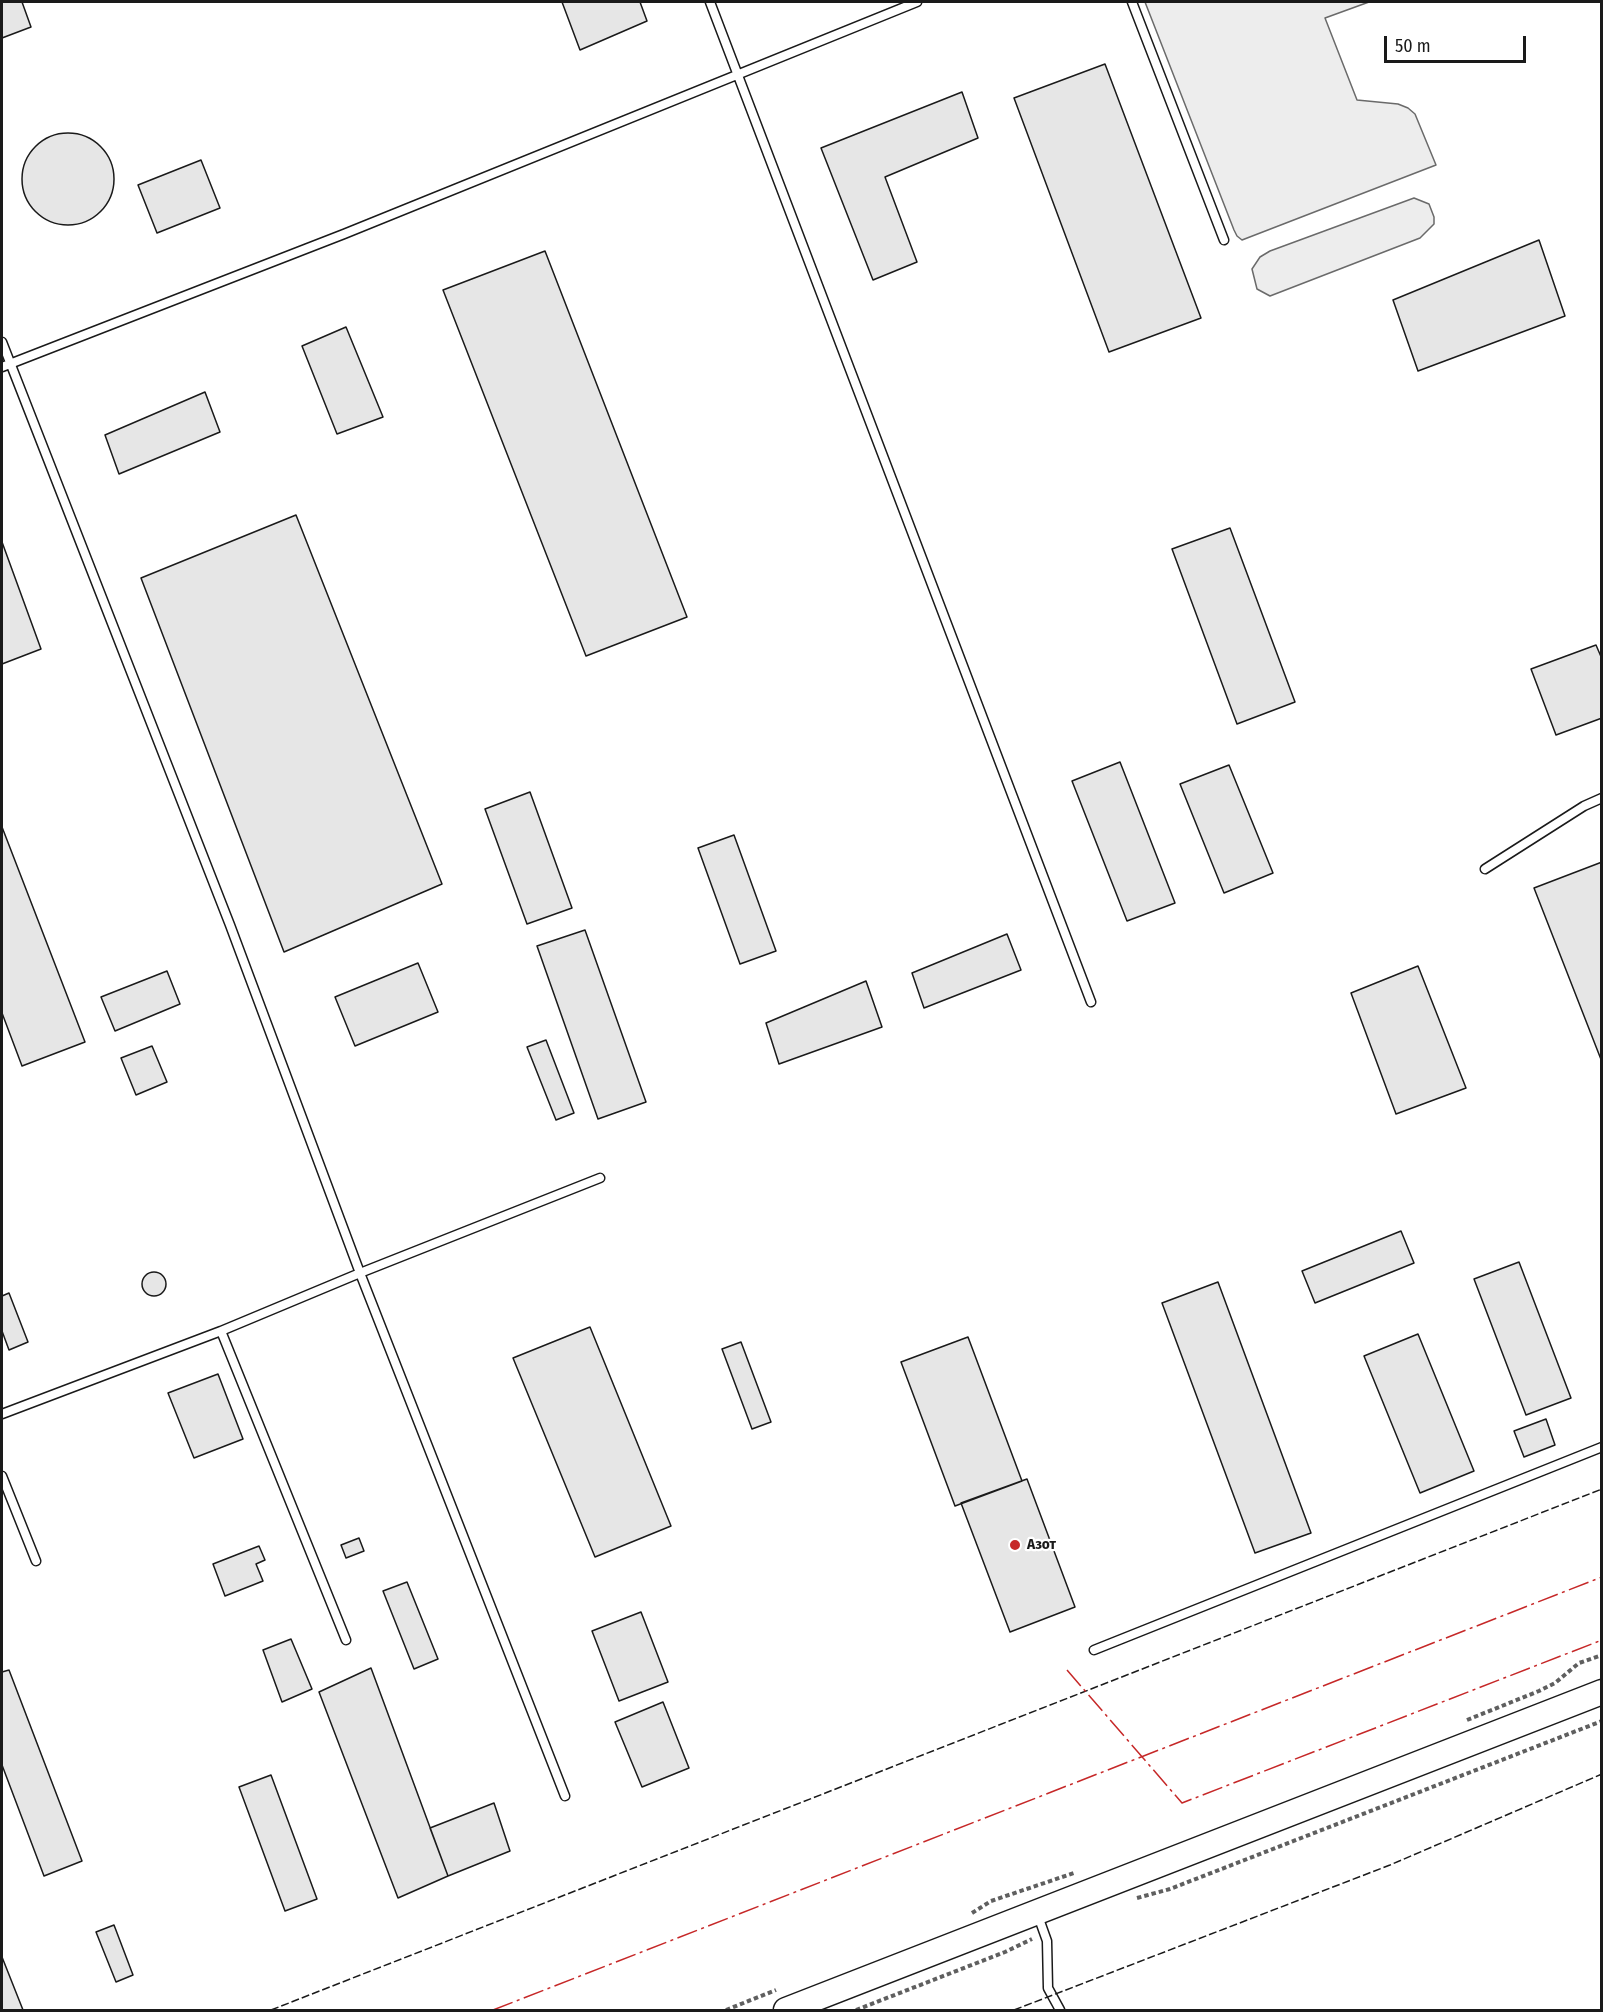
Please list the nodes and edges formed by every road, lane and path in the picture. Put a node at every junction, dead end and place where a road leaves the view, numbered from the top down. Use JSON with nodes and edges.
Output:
{"nodes":[{"id":1,"x":710,"y":2,"type":"edge"},
{"id":2,"x":917,"y":2,"type":"edge"},
{"id":3,"x":1132,"y":2,"type":"edge"},
{"id":4,"x":739,"y":75,"type":"junction"},
{"id":5,"x":1224,"y":240,"type":"dead end"},
{"id":6,"x":2,"y":342,"type":"edge"},
{"id":7,"x":6,"y":366,"type":"edge"},
{"id":8,"x":1602,"y":798,"type":"edge"},
{"id":9,"x":1485,"y":869,"type":"dead end"},
{"id":10,"x":1091,"y":1002,"type":"dead end"},
{"id":11,"x":600,"y":1178,"type":"dead end"},
{"id":12,"x":360,"y":1274,"type":"junction"},
{"id":13,"x":221,"y":1331,"type":"junction"},
{"id":14,"x":2,"y":1414,"type":"edge"},
{"id":15,"x":1602,"y":1447,"type":"edge"},
{"id":16,"x":2,"y":1476,"type":"edge"},
{"id":17,"x":36,"y":1561,"type":"dead end"},
{"id":18,"x":346,"y":1640,"type":"dead end"},
{"id":19,"x":1094,"y":1650,"type":"dead end"},
{"id":20,"x":1602,"y":1654,"type":"edge"},
{"id":21,"x":1579,"y":1663,"type":"dead end"},
{"id":22,"x":1602,"y":1692,"type":"edge"},
{"id":23,"x":1602,"y":1722,"type":"edge"},
{"id":24,"x":565,"y":1796,"type":"dead end"},
{"id":25,"x":1134,"y":1899,"type":"dead end"},
{"id":26,"x":1040,"y":1923,"type":"junction"},
{"id":27,"x":786,"y":2010,"type":"edge"},
{"id":28,"x":856,"y":2010,"type":"edge"},
{"id":29,"x":1060,"y":2010,"type":"edge"}],
"edges":[{"from":1,"to":4,"type":"lane"},
{"from":2,"to":4,"type":"lane"},
{"from":3,"to":5,"type":"lane"},
{"from":4,"to":7,"type":"lane"},
{"from":4,"to":10,"type":"lane"},
{"from":6,"to":7,"type":"lane"},
{"from":7,"to":12,"type":"lane"},
{"from":8,"to":9,"type":"lane"},
{"from":11,"to":12,"type":"lane"},
{"from":12,"to":13,"type":"lane"},
{"from":12,"to":24,"type":"lane"},
{"from":13,"to":14,"type":"lane"},
{"from":13,"to":18,"type":"lane"},
{"from":15,"to":19,"type":"lane"},
{"from":16,"to":17,"type":"lane"},
{"from":20,"to":21,"type":"path"},
{"from":22,"to":26,"type":"main road"},
{"from":23,"to":25,"type":"path"},
{"from":26,"to":27,"type":"main road"},
{"from":26,"to":28,"type":"path"},
{"from":26,"to":29,"type":"lane"}]}
